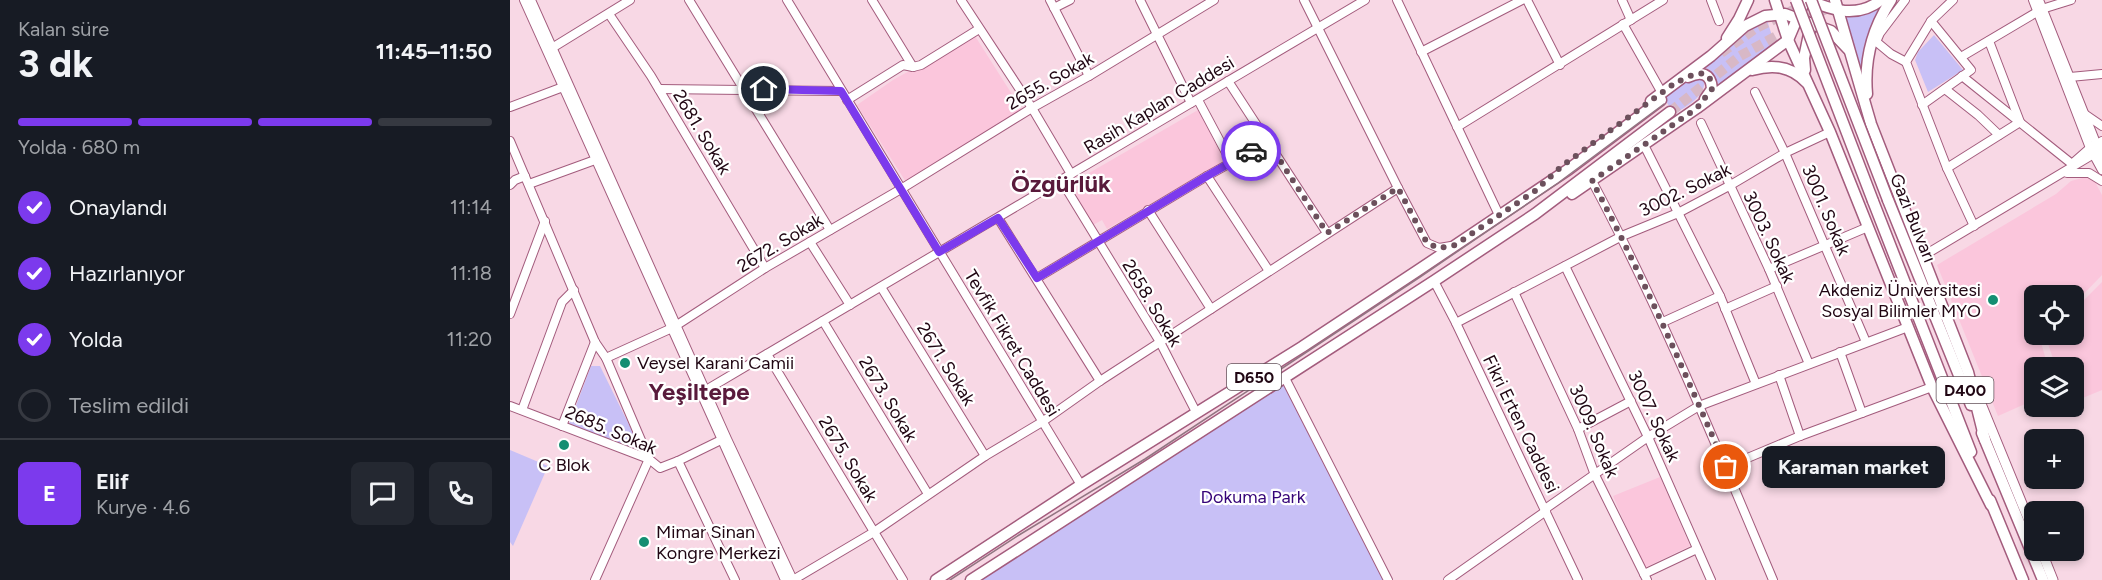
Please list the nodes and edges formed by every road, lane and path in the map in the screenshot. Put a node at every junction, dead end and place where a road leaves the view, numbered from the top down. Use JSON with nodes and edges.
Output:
{"nodes":[{"id":1,"x":524,"y":0,"type":"edge"},
{"id":2,"x":531,"y":0,"type":"edge"},
{"id":3,"x":630,"y":0,"type":"edge"},
{"id":4,"x":689,"y":0,"type":"edge"},
{"id":5,"x":787,"y":0,"type":"edge"},
{"id":6,"x":872,"y":0,"type":"edge"},
{"id":7,"x":961,"y":0,"type":"edge"},
{"id":8,"x":1050,"y":0,"type":"edge"},
{"id":9,"x":1070,"y":0,"type":"edge"},
{"id":10,"x":1140,"y":0,"type":"edge"},
{"id":11,"x":1214,"y":0,"type":"edge"},
{"id":12,"x":1304,"y":0,"type":"edge"},
{"id":13,"x":1365,"y":0,"type":"edge"},
{"id":14,"x":1397,"y":0,"type":"edge"},
{"id":15,"x":1522,"y":0,"type":"edge"},
{"id":16,"x":1527,"y":0,"type":"edge"},
{"id":17,"x":1622,"y":0,"type":"edge"},
{"id":18,"x":1663,"y":0,"type":"edge"},
{"id":19,"x":1711,"y":0,"type":"edge"},
{"id":20,"x":1748,"y":0,"type":"edge"},
{"id":21,"x":1775,"y":0,"type":"edge"},
{"id":22,"x":1796,"y":0,"type":"edge"},
{"id":23,"x":1835,"y":0,"type":"edge"},
{"id":24,"x":1881,"y":0,"type":"edge"},
{"id":25,"x":1891,"y":0,"type":"edge"},
{"id":26,"x":1905,"y":0,"type":"edge"},
{"id":27,"x":1953,"y":0,"type":"edge"},
{"id":28,"x":2033,"y":0,"type":"edge"},
{"id":29,"x":2039,"y":0,"type":"edge"},
{"id":30,"x":2071,"y":0,"type":"edge"},
{"id":31,"x":1812,"y":1,"type":"edge"},
{"id":32,"x":1054,"y":8,"type":"junction"},
{"id":33,"x":2040,"y":10,"type":"junction"},
{"id":34,"x":1840,"y":12,"type":"junction"},
{"id":35,"x":609,"y":14,"type":"junction"},
{"id":36,"x":1779,"y":14,"type":"junction"},
{"id":37,"x":1798,"y":19,"type":"junction"},
{"id":38,"x":1719,"y":21,"type":"dead end"},
{"id":39,"x":1931,"y":21,"type":"junction"},
{"id":40,"x":1627,"y":22,"type":"junction"},
{"id":41,"x":1811,"y":24,"type":"junction"},
{"id":42,"x":1317,"y":28,"type":"junction"},
{"id":43,"x":979,"y":29,"type":"junction"},
{"id":44,"x":1158,"y":35,"type":"junction"},
{"id":45,"x":1788,"y":40,"type":"junction"},
{"id":46,"x":1874,"y":40,"type":"junction"},
{"id":47,"x":1989,"y":41,"type":"junction"},
{"id":48,"x":552,"y":48,"type":"junction"},
{"id":49,"x":1721,"y":48,"type":"junction"},
{"id":50,"x":1421,"y":52,"type":"junction"},
{"id":51,"x":1850,"y":52,"type":"junction"},
{"id":52,"x":1962,"y":57,"type":"junction"},
{"id":53,"x":1906,"y":62,"type":"junction"},
{"id":54,"x":1560,"y":65,"type":"junction"},
{"id":55,"x":913,"y":67,"type":"junction"},
{"id":56,"x":1744,"y":73,"type":"junction"},
{"id":57,"x":2102,"y":74,"type":"edge"},
{"id":58,"x":1089,"y":76,"type":"junction"},
{"id":59,"x":1962,"y":76,"type":"junction"},
{"id":60,"x":2070,"y":77,"type":"junction"},
{"id":61,"x":1228,"y":81,"type":"junction"},
{"id":62,"x":1808,"y":82,"type":"junction"},
{"id":63,"x":1675,"y":83,"type":"junction"},
{"id":64,"x":563,"y":87,"type":"junction"},
{"id":65,"x":659,"y":89,"type":"junction"},
{"id":66,"x":744,"y":89,"type":"junction"},
{"id":67,"x":1945,"y":89,"type":"junction"},
{"id":68,"x":841,"y":91,"type":"junction"},
{"id":69,"x":1755,"y":92,"type":"dead end"},
{"id":70,"x":1662,"y":96,"type":"junction"},
{"id":71,"x":847,"y":100,"type":"junction"},
{"id":72,"x":1195,"y":101,"type":"junction"},
{"id":73,"x":1922,"y":105,"type":"junction"},
{"id":74,"x":510,"y":107,"type":"edge"},
{"id":75,"x":1032,"y":108,"type":"junction"},
{"id":76,"x":1697,"y":108,"type":"junction"},
{"id":77,"x":1670,"y":112,"type":"tunnel mouth"},
{"id":78,"x":2084,"y":113,"type":"junction"},
{"id":79,"x":2020,"y":122,"type":"junction"},
{"id":80,"x":1701,"y":123,"type":"dead end"},
{"id":81,"x":1871,"y":124,"type":"junction"},
{"id":82,"x":2102,"y":126,"type":"edge"},
{"id":83,"x":1457,"y":127,"type":"junction"},
{"id":84,"x":1830,"y":132,"type":"junction"},
{"id":85,"x":1999,"y":135,"type":"junction"},
{"id":86,"x":510,"y":141,"type":"edge"},
{"id":87,"x":1268,"y":142,"type":"junction"},
{"id":88,"x":1644,"y":145,"type":"junction"},
{"id":89,"x":2098,"y":149,"type":"edge"},
{"id":90,"x":1785,"y":153,"type":"junction"},
{"id":91,"x":595,"y":160,"type":"junction"},
{"id":92,"x":1231,"y":162,"type":"junction"},
{"id":93,"x":2070,"y":166,"type":"junction"},
{"id":94,"x":1947,"y":168,"type":"junction"},
{"id":95,"x":2102,"y":170,"type":"edge"},
{"id":96,"x":1071,"y":174,"type":"junction"},
{"id":97,"x":2059,"y":174,"type":"junction"},
{"id":98,"x":525,"y":176,"type":"junction"},
{"id":99,"x":1207,"y":176,"type":"junction"},
{"id":100,"x":1060,"y":180,"type":"junction"},
{"id":101,"x":1592,"y":181,"type":"junction"},
{"id":102,"x":2102,"y":181,"type":"edge"},
{"id":103,"x":529,"y":184,"type":"junction"},
{"id":104,"x":510,"y":185,"type":"edge"},
{"id":105,"x":1729,"y":186,"type":"junction"},
{"id":106,"x":1398,"y":188,"type":"junction"},
{"id":107,"x":901,"y":189,"type":"junction"},
{"id":108,"x":1149,"y":210,"type":"junction"},
{"id":109,"x":1678,"y":213,"type":"junction"},
{"id":110,"x":1535,"y":214,"type":"junction"},
{"id":111,"x":1499,"y":215,"type":"junction"},
{"id":112,"x":998,"y":218,"type":"junction"},
{"id":113,"x":545,"y":221,"type":"junction"},
{"id":114,"x":1974,"y":226,"type":"junction"},
{"id":115,"x":1868,"y":227,"type":"junction"},
{"id":116,"x":830,"y":230,"type":"junction"},
{"id":117,"x":1327,"y":233,"type":"junction"},
{"id":118,"x":1622,"y":236,"type":"junction"},
{"id":119,"x":1097,"y":241,"type":"junction"},
{"id":120,"x":810,"y":242,"type":"junction"},
{"id":121,"x":1455,"y":245,"type":"junction"},
{"id":122,"x":1825,"y":246,"type":"junction"},
{"id":123,"x":939,"y":252,"type":"junction"},
{"id":124,"x":1923,"y":256,"type":"junction"},
{"id":125,"x":1565,"y":266,"type":"junction"},
{"id":126,"x":765,"y":268,"type":"junction"},
{"id":127,"x":1769,"y":269,"type":"junction"},
{"id":128,"x":1269,"y":271,"type":"junction"},
{"id":129,"x":1037,"y":278,"type":"junction"},
{"id":130,"x":1434,"y":281,"type":"junction"},
{"id":131,"x":1777,"y":286,"type":"junction"},
{"id":132,"x":881,"y":287,"type":"junction"},
{"id":133,"x":574,"y":290,"type":"junction"},
{"id":134,"x":1514,"y":292,"type":"junction"},
{"id":135,"x":1720,"y":296,"type":"junction"},
{"id":136,"x":850,"y":305,"type":"junction"},
{"id":137,"x":1211,"y":309,"type":"junction"},
{"id":138,"x":1725,"y":309,"type":"junction"},
{"id":139,"x":510,"y":314,"type":"edge"},
{"id":140,"x":823,"y":321,"type":"junction"},
{"id":141,"x":1663,"y":322,"type":"junction"},
{"id":142,"x":1456,"y":323,"type":"junction"},
{"id":143,"x":674,"y":326,"type":"junction"},
{"id":144,"x":1908,"y":327,"type":"junction"},
{"id":145,"x":595,"y":342,"type":"junction"},
{"id":146,"x":1160,"y":342,"type":"junction"},
{"id":147,"x":1866,"y":342,"type":"junction"},
{"id":148,"x":1840,"y":352,"type":"junction"},
{"id":149,"x":767,"y":354,"type":"junction"},
{"id":150,"x":606,"y":358,"type":"junction"},
{"id":151,"x":1809,"y":364,"type":"junction"},
{"id":152,"x":1968,"y":372,"type":"junction"},
{"id":153,"x":1779,"y":375,"type":"junction"},
{"id":154,"x":1285,"y":378,"type":"junction"},
{"id":155,"x":1100,"y":381,"type":"junction"},
{"id":156,"x":1756,"y":384,"type":"junction"},
{"id":157,"x":1932,"y":387,"type":"junction"},
{"id":158,"x":706,"y":390,"type":"junction"},
{"id":159,"x":1631,"y":402,"type":"junction"},
{"id":160,"x":510,"y":406,"type":"edge"},
{"id":161,"x":1699,"y":406,"type":"junction"},
{"id":162,"x":522,"y":411,"type":"junction"},
{"id":163,"x":1196,"y":412,"type":"junction"},
{"id":164,"x":1862,"y":413,"type":"junction"},
{"id":165,"x":1042,"y":422,"type":"junction"},
{"id":166,"x":562,"y":426,"type":"junction"},
{"id":167,"x":1578,"y":429,"type":"junction"},
{"id":168,"x":1800,"y":436,"type":"junction"},
{"id":169,"x":1648,"y":437,"type":"junction"},
{"id":170,"x":722,"y":440,"type":"junction"},
{"id":171,"x":1985,"y":440,"type":"junction"},
{"id":172,"x":985,"y":456,"type":"junction"},
{"id":173,"x":649,"y":459,"type":"junction"},
{"id":174,"x":678,"y":461,"type":"junction"},
{"id":175,"x":1726,"y":467,"type":"junction"},
{"id":176,"x":1595,"y":475,"type":"junction"},
{"id":177,"x":1081,"y":485,"type":"junction"},
{"id":178,"x":928,"y":494,"type":"junction"},
{"id":179,"x":1103,"y":494,"type":"junction"},
{"id":180,"x":1991,"y":505,"type":"junction"},
{"id":181,"x":2024,"y":509,"type":"edge"},
{"id":182,"x":1545,"y":510,"type":"junction"},
{"id":183,"x":874,"y":532,"type":"junction"},
{"id":184,"x":1697,"y":549,"type":"junction"},
{"id":185,"x":2045,"y":561,"type":"edge"},
{"id":186,"x":1645,"y":577,"type":"edge"},
{"id":187,"x":595,"y":580,"type":"edge"},
{"id":188,"x":735,"y":580,"type":"edge"},
{"id":189,"x":784,"y":580,"type":"edge"},
{"id":190,"x":793,"y":580,"type":"edge"},
{"id":191,"x":903,"y":580,"type":"edge"},
{"id":192,"x":936,"y":580,"type":"edge"},
{"id":193,"x":971,"y":580,"type":"edge"},
{"id":194,"x":1388,"y":580,"type":"edge"},
{"id":195,"x":1448,"y":580,"type":"edge"},
{"id":196,"x":1578,"y":580,"type":"edge"},
{"id":197,"x":1711,"y":580,"type":"edge"},
{"id":198,"x":1773,"y":580,"type":"edge"},
{"id":199,"x":2023,"y":580,"type":"edge"},
{"id":200,"x":2043,"y":580,"type":"edge"},
{"id":201,"x":2053,"y":580,"type":"edge"}],
"edges":[{"from":1,"to":64,"type":"street"},
{"from":2,"to":48,"type":"street"},
{"from":3,"to":35,"type":"street"},
{"from":4,"to":66,"type":"street"},
{"from":5,"to":68,"type":"street","name":"Tevfik Fikret Caddesi"},
{"from":6,"to":55,"type":"street"},
{"from":7,"to":43,"type":"street"},
{"from":8,"to":32,"type":"street"},
{"from":9,"to":32,"type":"street"},
{"from":10,"to":44,"type":"street"},
{"from":11,"to":44,"type":"street","name":"2655. Sokak"},
{"from":12,"to":42,"type":"street"},
{"from":13,"to":42,"type":"street","name":"Rasih Kaplan Caddesi"},
{"from":14,"to":50,"type":"street"},
{"from":15,"to":50,"type":"street"},
{"from":16,"to":54,"type":"street"},
{"from":17,"to":40,"type":"street"},
{"from":18,"to":40,"type":"street"},
{"from":19,"to":38,"type":"street"},
{"from":20,"to":49,"type":"highway"},
{"from":21,"to":36,"type":"highway"},
{"from":22,"to":180,"type":"highway","name":"Gazi Bulvarı","number":"D400","bridge":true},
{"from":23,"to":34,"type":"highway"},
{"from":24,"to":34,"type":"highway"},
{"from":25,"to":46,"type":"highway"},
{"from":26,"to":46,"type":"street"},
{"from":27,"to":39,"type":"street"},
{"from":28,"to":33,"type":"street"},
{"from":29,"to":33,"type":"street"},
{"from":30,"to":33,"type":"street"},
{"from":31,"to":34,"type":"highway"},
{"from":31,"to":37,"type":"highway"},
{"from":31,"to":41,"type":"highway"},
{"from":31,"to":171,"type":"highway","name":"Gazi Bulvarı","number":"D400","bridge":true},
{"from":32,"to":58,"type":"street"},
{"from":33,"to":47,"type":"street"},
{"from":33,"to":60,"type":"street"},
{"from":33,"to":89,"type":"street"},
{"from":34,"to":51,"type":"highway"},
{"from":35,"to":48,"type":"street"},
{"from":35,"to":65,"type":"street","name":"2681. Sokak"},
{"from":36,"to":37,"type":"highway"},
{"from":36,"to":45,"type":"highway"},
{"from":36,"to":49,"type":"highway"},
{"from":37,"to":41,"type":"highway"},
{"from":37,"to":45,"type":"highway"},
{"from":39,"to":52,"type":"street"},
{"from":39,"to":53,"type":"street"},
{"from":40,"to":54,"type":"street"},
{"from":40,"to":70,"type":"street"},
{"from":41,"to":51,"type":"highway"},
{"from":41,"to":62,"type":"highway"},
{"from":42,"to":61,"type":"street","name":"Rasih Kaplan Caddesi"},
{"from":42,"to":106,"type":"street"},
{"from":43,"to":55,"type":"street"},
{"from":43,"to":75,"type":"street"},
{"from":44,"to":58,"type":"street","name":"2655. Sokak"},
{"from":44,"to":72,"type":"street"},
{"from":45,"to":56,"type":"highway"},
{"from":45,"to":62,"type":"highway"},
{"from":46,"to":53,"type":"street"},
{"from":46,"to":81,"type":"highway"},
{"from":47,"to":52,"type":"street"},
{"from":47,"to":79,"type":"street"},
{"from":48,"to":143,"type":"street"},
{"from":49,"to":63,"type":"highway"},
{"from":50,"to":83,"type":"street"},
{"from":51,"to":81,"type":"highway"},
{"from":52,"to":59,"type":"street"},
{"from":53,"to":73,"type":"street"},
{"from":54,"to":83,"type":"street"},
{"from":55,"to":71,"type":"street"},
{"from":56,"to":62,"type":"highway"},
{"from":56,"to":76,"type":"highway"},
{"from":57,"to":60,"type":"street"},
{"from":58,"to":75,"type":"street","name":"2655. Sokak"},
{"from":59,"to":67,"type":"street"},
{"from":59,"to":79,"type":"street"},
{"from":60,"to":78,"type":"street"},
{"from":61,"to":72,"type":"street","name":"Rasih Kaplan Caddesi"},
{"from":61,"to":87,"type":"street"},
{"from":62,"to":84,"type":"highway"},
{"from":63,"to":70,"type":"highway"},
{"from":63,"to":76,"type":"highway"},
{"from":64,"to":74,"type":"street"},
{"from":64,"to":91,"type":"street"},
{"from":65,"to":66,"type":"street"},
{"from":65,"to":126,"type":"street","name":"2681. Sokak"},
{"from":66,"to":68,"type":"street"},
{"from":66,"to":116,"type":"street"},
{"from":67,"to":73,"type":"street"},
{"from":67,"to":85,"type":"street"},
{"from":68,"to":71,"type":"street","name":"Tevfik Fikret Caddesi"},
{"from":69,"to":90,"type":"street","name":"3001. Sokak"},
{"from":70,"to":111,"type":"highway","number":"D650"},
{"from":71,"to":107,"type":"street","name":"Tevfik Fikret Caddesi"},
{"from":72,"to":92,"type":"street"},
{"from":72,"to":96,"type":"street","name":"Rasih Kaplan Caddesi"},
{"from":73,"to":94,"type":"street"},
{"from":75,"to":96,"type":"street"},
{"from":75,"to":107,"type":"street","name":"2655. Sokak"},
{"from":76,"to":88,"type":"highway"},
{"from":77,"to":110,"type":"highway","number":"D650"},
{"from":78,"to":82,"type":"street"},
{"from":78,"to":89,"type":"street"},
{"from":79,"to":85,"type":"street"},
{"from":79,"to":93,"type":"street"},
{"from":80,"to":105,"type":"street","name":"3003. Sokak"},
{"from":81,"to":124,"type":"highway"},
{"from":83,"to":111,"type":"street"},
{"from":84,"to":90,"type":"street","name":"3002. Sokak"},
{"from":84,"to":115,"type":"highway"},
{"from":85,"to":94,"type":"street"},
{"from":86,"to":98,"type":"street"},
{"from":87,"to":92,"type":"street"},
{"from":87,"to":117,"type":"street"},
{"from":88,"to":101,"type":"highway"},
{"from":88,"to":109,"type":"street"},
{"from":89,"to":93,"type":"street"},
{"from":89,"to":95,"type":"street"},
{"from":90,"to":105,"type":"street","name":"3002. Sokak"},
{"from":90,"to":122,"type":"street","name":"3001. Sokak"},
{"from":91,"to":103,"type":"street"},
{"from":91,"to":143,"type":"street"},
{"from":92,"to":99,"type":"street"},
{"from":93,"to":97,"type":"street"},
{"from":94,"to":114,"type":"street"},
{"from":96,"to":100,"type":"street","name":"Rasih Kaplan Caddesi"},
{"from":97,"to":102,"type":"street"},
{"from":97,"to":114,"type":"street"},
{"from":98,"to":103,"type":"street"},
{"from":98,"to":104,"type":"street"},
{"from":99,"to":108,"type":"street"},
{"from":99,"to":128,"type":"street"},
{"from":100,"to":112,"type":"street","name":"Rasih Kaplan Caddesi"},
{"from":100,"to":119,"type":"street","name":"2658. Sokak"},
{"from":101,"to":110,"type":"highway"},
{"from":101,"to":118,"type":"street"},
{"from":103,"to":113,"type":"street"},
{"from":105,"to":109,"type":"street","name":"3002. Sokak"},
{"from":105,"to":127,"type":"street","name":"3003. Sokak"},
{"from":106,"to":117,"type":"street"},
{"from":106,"to":121,"type":"street"},
{"from":107,"to":116,"type":"street","name":"2672. Sokak"},
{"from":107,"to":123,"type":"street","name":"Tevfik Fikret Caddesi"},
{"from":108,"to":119,"type":"street"},
{"from":108,"to":137,"type":"street"},
{"from":109,"to":118,"type":"street","name":"3002. Sokak"},
{"from":109,"to":135,"type":"street"},
{"from":110,"to":130,"type":"highway","number":"D650"},
{"from":111,"to":121,"type":"highway","number":"D650"},
{"from":112,"to":123,"type":"street","name":"Rasih Kaplan Caddesi"},
{"from":112,"to":129,"type":"street"},
{"from":113,"to":133,"type":"street"},
{"from":113,"to":139,"type":"street"},
{"from":114,"to":124,"type":"street"},
{"from":115,"to":122,"type":"street"},
{"from":115,"to":144,"type":"highway"},
{"from":116,"to":120,"type":"street","name":"2672. Sokak"},
{"from":117,"to":128,"type":"street"},
{"from":118,"to":125,"type":"street","name":"3002. Sokak"},
{"from":118,"to":141,"type":"street"},
{"from":119,"to":129,"type":"street"},
{"from":119,"to":146,"type":"street","name":"2658. Sokak"},
{"from":120,"to":126,"type":"street","name":"2672. Sokak"},
{"from":120,"to":136,"type":"street"},
{"from":121,"to":163,"type":"highway","number":"D650"},
{"from":122,"to":127,"type":"street"},
{"from":122,"to":147,"type":"street","name":"3001. Sokak"},
{"from":123,"to":132,"type":"street","name":"Rasih Kaplan Caddesi"},
{"from":123,"to":165,"type":"street","name":"Tevfik Fikret Caddesi"},
{"from":124,"to":152,"type":"highway"},
{"from":125,"to":134,"type":"street","name":"3002. Sokak"},
{"from":125,"to":159,"type":"street","name":"3007. Sokak"},
{"from":126,"to":143,"type":"street","name":"2672. Sokak"},
{"from":127,"to":131,"type":"street","name":"3003. Sokak"},
{"from":128,"to":137,"type":"street"},
{"from":129,"to":155,"type":"street"},
{"from":130,"to":142,"type":"street","name":"Fikri Erten Caddesi"},
{"from":130,"to":154,"type":"highway","number":"D650"},
{"from":131,"to":138,"type":"street"},
{"from":131,"to":151,"type":"street","name":"3003. Sokak"},
{"from":132,"to":136,"type":"street","name":"Rasih Kaplan Caddesi"},
{"from":132,"to":172,"type":"street","name":"2671. Sokak"},
{"from":133,"to":145,"type":"street"},
{"from":133,"to":162,"type":"street"},
{"from":134,"to":142,"type":"street","name":"3002. Sokak"},
{"from":134,"to":167,"type":"street","name":"3009. Sokak"},
{"from":135,"to":138,"type":"street"},
{"from":135,"to":141,"type":"street"},
{"from":136,"to":140,"type":"street","name":"Rasih Kaplan Caddesi"},
{"from":137,"to":146,"type":"street"},
{"from":138,"to":156,"type":"street"},
{"from":140,"to":149,"type":"street","name":"Rasih Kaplan Caddesi"},
{"from":140,"to":178,"type":"street","name":"2673. Sokak"},
{"from":141,"to":161,"type":"street"},
{"from":142,"to":182,"type":"street","name":"Fikri Erten Caddesi"},
{"from":143,"to":150,"type":"street","name":"2672. Sokak"},
{"from":143,"to":158,"type":"street"},
{"from":143,"to":170,"type":"street"},
{"from":144,"to":147,"type":"street"},
{"from":144,"to":157,"type":"highway"},
{"from":145,"to":150,"type":"street"},
{"from":145,"to":166,"type":"street"},
{"from":146,"to":155,"type":"street"},
{"from":146,"to":163,"type":"street","name":"2658. Sokak"},
{"from":147,"to":148,"type":"street"},
{"from":148,"to":151,"type":"street"},
{"from":148,"to":164,"type":"street"},
{"from":149,"to":158,"type":"street","name":"Rasih Kaplan Caddesi"},
{"from":149,"to":183,"type":"street","name":"2675. Sokak"},
{"from":150,"to":173,"type":"street"},
{"from":151,"to":153,"type":"street"},
{"from":152,"to":171,"type":"highway"},
{"from":152,"to":181,"type":"main road"},
{"from":153,"to":156,"type":"street"},
{"from":153,"to":168,"type":"street"},
{"from":154,"to":179,"type":"highway","number":"D650"},
{"from":154,"to":194,"type":"street"},
{"from":155,"to":165,"type":"street"},
{"from":156,"to":161,"type":"street"},
{"from":157,"to":164,"type":"street"},
{"from":157,"to":180,"type":"highway"},
{"from":158,"to":190,"type":"street"},
{"from":159,"to":167,"type":"street"},
{"from":159,"to":169,"type":"street","name":"3007. Sokak"},
{"from":160,"to":162,"type":"street","name":"2685. Sokak"},
{"from":161,"to":169,"type":"street"},
{"from":161,"to":175,"type":"street"},
{"from":162,"to":166,"type":"street","name":"2685. Sokak"},
{"from":163,"to":177,"type":"highway","number":"D650"},
{"from":164,"to":168,"type":"street"},
{"from":165,"to":172,"type":"street"},
{"from":165,"to":177,"type":"street","name":"Tevfik Fikret Caddesi"},
{"from":166,"to":173,"type":"street","name":"2685. Sokak"},
{"from":167,"to":176,"type":"street","name":"3009. Sokak"},
{"from":168,"to":175,"type":"street"},
{"from":169,"to":176,"type":"street"},
{"from":169,"to":184,"type":"street","name":"3007. Sokak"},
{"from":170,"to":174,"type":"street"},
{"from":170,"to":189,"type":"street"},
{"from":171,"to":200,"type":"highway","name":"Gazi Bulvarı","number":"D400"},
{"from":172,"to":178,"type":"street"},
{"from":173,"to":174,"type":"street","name":"2685. Sokak"},
{"from":173,"to":187,"type":"street"},
{"from":174,"to":188,"type":"street","name":"2685. Sokak"},
{"from":175,"to":198,"type":"street"},
{"from":176,"to":182,"type":"street"},
{"from":176,"to":186,"type":"street","name":"3009. Sokak"},
{"from":177,"to":179,"type":"highway"},
{"from":177,"to":192,"type":"highway","number":"D650"},
{"from":178,"to":183,"type":"street"},
{"from":179,"to":193,"type":"highway","number":"D650"},
{"from":180,"to":199,"type":"highway","name":"Gazi Bulvarı","number":"D400"},
{"from":182,"to":195,"type":"street"},
{"from":182,"to":196,"type":"street","name":"Fikri Erten Caddesi"},
{"from":183,"to":190,"type":"street"},
{"from":183,"to":191,"type":"street","name":"2675. Sokak"},
{"from":184,"to":186,"type":"street"},
{"from":184,"to":197,"type":"street","name":"3007. Sokak"},
{"from":185,"to":201,"type":"main road"}]}
